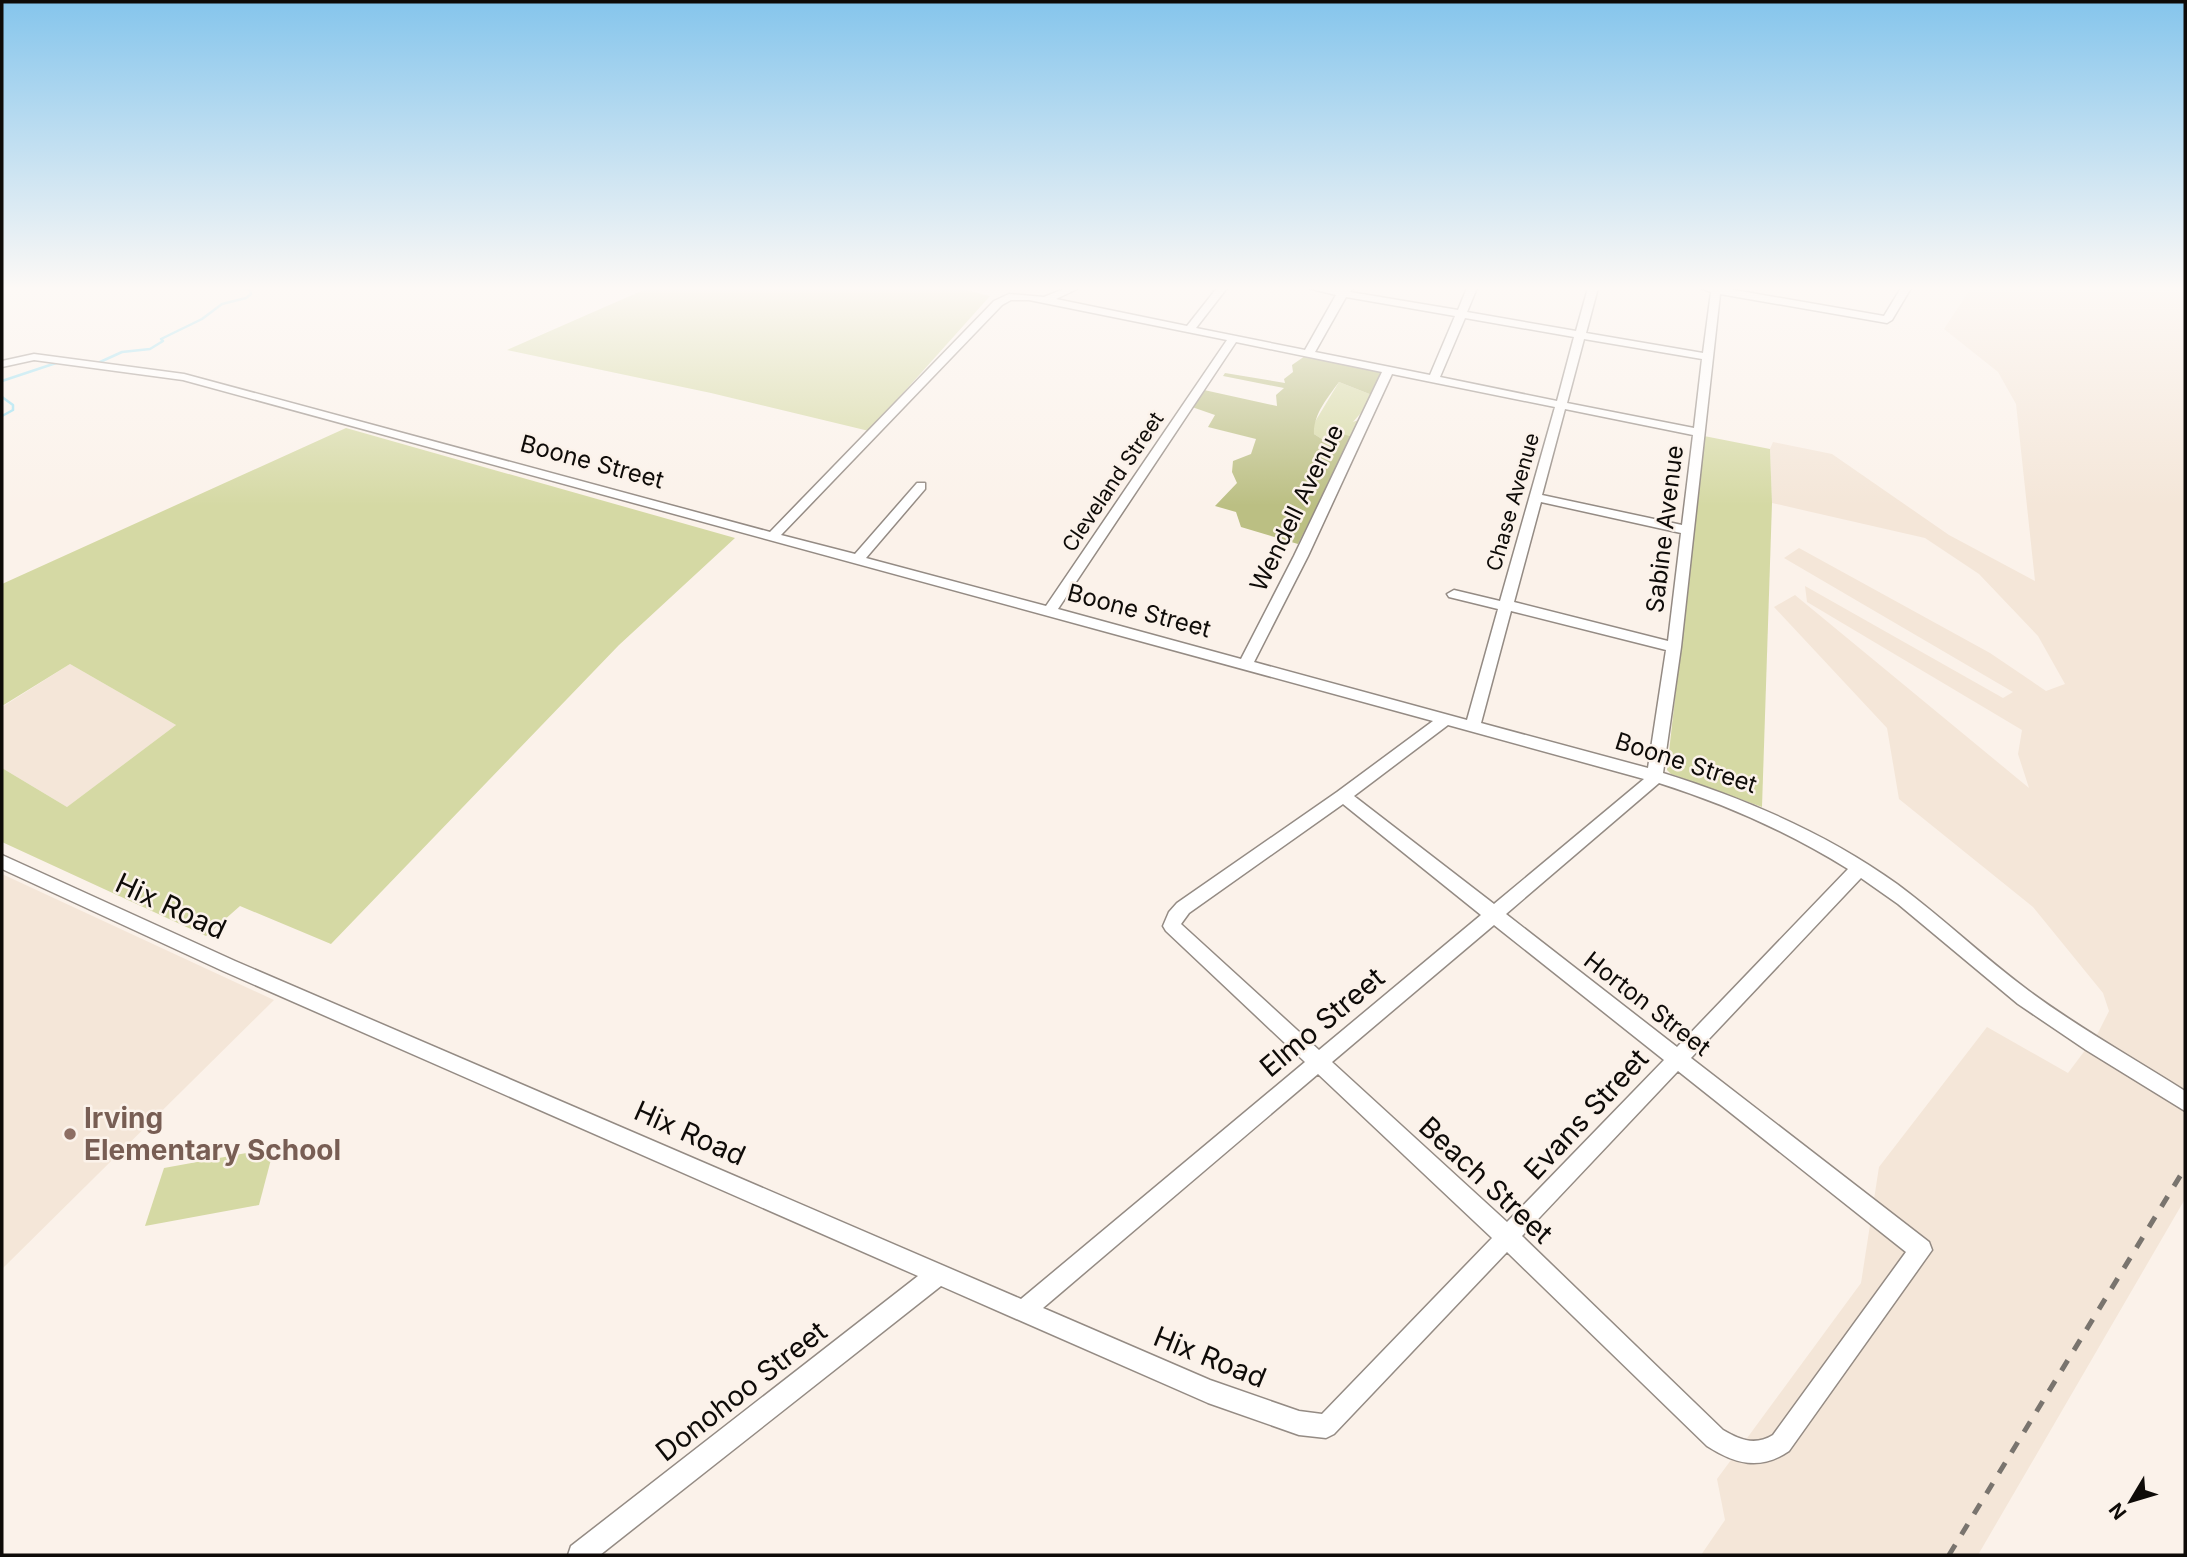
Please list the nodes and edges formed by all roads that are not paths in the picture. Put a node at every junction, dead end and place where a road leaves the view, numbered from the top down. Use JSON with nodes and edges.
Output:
{"nodes":[{"id":1,"x":61,"y":361,"type":"edge"},
{"id":2,"x":942,"y":361,"type":"edge"},
{"id":3,"x":1218,"y":361,"type":"edge"},
{"id":4,"x":1341,"y":361,"type":"edge"},
{"id":5,"x":1441,"y":361,"type":"edge"},
{"id":6,"x":1574,"y":361,"type":"edge"},
{"id":7,"x":1708,"y":361,"type":"edge"},
{"id":8,"x":1388,"y":370,"type":"junction"},
{"id":9,"x":1433,"y":380,"type":"junction"},
{"id":10,"x":1562,"y":405,"type":"junction"},
{"id":11,"x":1699,"y":433,"type":"junction"},
{"id":12,"x":921,"y":486,"type":"dead end"},
{"id":13,"x":1535,"y":497,"type":"junction"},
{"id":14,"x":1687,"y":530,"type":"junction"},
{"id":15,"x":772,"y":537,"type":"junction"},
{"id":16,"x":858,"y":559,"type":"junction"},
{"id":17,"x":1454,"y":594,"type":"dead end"},
{"id":18,"x":1506,"y":606,"type":"junction"},
{"id":19,"x":1049,"y":611,"type":"junction"},
{"id":20,"x":1674,"y":647,"type":"junction"},
{"id":21,"x":1245,"y":665,"type":"junction"},
{"id":22,"x":1446,"y":719,"type":"junction"},
{"id":23,"x":1473,"y":726,"type":"junction"},
{"id":24,"x":1655,"y":776,"type":"junction"},
{"id":25,"x":1343,"y":796,"type":"junction"},
{"id":26,"x":2,"y":862,"type":"edge"},
{"id":27,"x":1860,"y":868,"type":"junction"},
{"id":28,"x":1494,"y":914,"type":"junction"},
{"id":29,"x":1676,"y":1058,"type":"junction"},
{"id":30,"x":1318,"y":1062,"type":"junction"},
{"id":31,"x":2185,"y":1102,"type":"edge"},
{"id":32,"x":1508,"y":1238,"type":"junction"},
{"id":33,"x":938,"y":1274,"type":"junction"},
{"id":34,"x":1023,"y":1311,"type":"junction"},
{"id":35,"x":1353,"y":1398,"type":"joint"},
{"id":36,"x":1769,"y":1453,"type":"joint"},
{"id":37,"x":580,"y":1555,"type":"edge"}],
"edges":[{"from":1,"to":15,"type":"street","name":"Boone Street"},
{"from":2,"to":15,"type":"street"},
{"from":3,"to":19,"type":"street","name":"Cleveland Street"},
{"from":4,"to":8,"type":"street"},
{"from":5,"to":9,"type":"street"},
{"from":6,"to":10,"type":"street","name":"Chase Avenue"},
{"from":7,"to":11,"type":"street","name":"Sabine Avenue"},
{"from":8,"to":9,"type":"street"},
{"from":8,"to":21,"type":"street","name":"Wendell Avenue"},
{"from":9,"to":10,"type":"street"},
{"from":10,"to":11,"type":"street"},
{"from":10,"to":13,"type":"street","name":"Chase Avenue"},
{"from":11,"to":14,"type":"street","name":"Sabine Avenue"},
{"from":12,"to":16,"type":"street"},
{"from":13,"to":14,"type":"street"},
{"from":13,"to":18,"type":"street","name":"Chase Avenue"},
{"from":14,"to":20,"type":"street","name":"Sabine Avenue"},
{"from":15,"to":16,"type":"street","name":"Boone Street"},
{"from":16,"to":19,"type":"street","name":"Boone Street"},
{"from":17,"to":18,"type":"street"},
{"from":18,"to":20,"type":"street"},
{"from":18,"to":23,"type":"street","name":"Chase Avenue"},
{"from":19,"to":21,"type":"street","name":"Boone Street"},
{"from":20,"to":24,"type":"street","name":"Sabine Avenue"},
{"from":21,"to":22,"type":"street","name":"Boone Street"},
{"from":22,"to":23,"type":"street","name":"Boone Street"},
{"from":22,"to":25,"type":"street"},
{"from":23,"to":24,"type":"street","name":"Boone Street"},
{"from":24,"to":27,"type":"street","name":"Boone Street"},
{"from":24,"to":28,"type":"street","name":"Elmo Street"},
{"from":25,"to":28,"type":"street","name":"Horton Street"},
{"from":25,"to":30,"type":"street","name":"Beach Street"},
{"from":26,"to":33,"type":"street","name":"Hix Road"},
{"from":27,"to":29,"type":"street","name":"Evans Street"},
{"from":27,"to":31,"type":"street","name":"Boone Street"},
{"from":28,"to":29,"type":"street","name":"Horton Street"},
{"from":28,"to":30,"type":"street","name":"Elmo Street"},
{"from":29,"to":32,"type":"street","name":"Evans Street"},
{"from":29,"to":36,"type":"street","name":"Horton Street"},
{"from":30,"to":32,"type":"street","name":"Beach Street"},
{"from":30,"to":34,"type":"street","name":"Elmo Street"},
{"from":32,"to":35,"type":"street","name":"Evans Street"},
{"from":32,"to":36,"type":"street","name":"Beach Street"},
{"from":33,"to":34,"type":"street","name":"Hix Road"},
{"from":33,"to":37,"type":"street","name":"Donohoo Street"},
{"from":34,"to":35,"type":"street","name":"Hix Road"}]}
